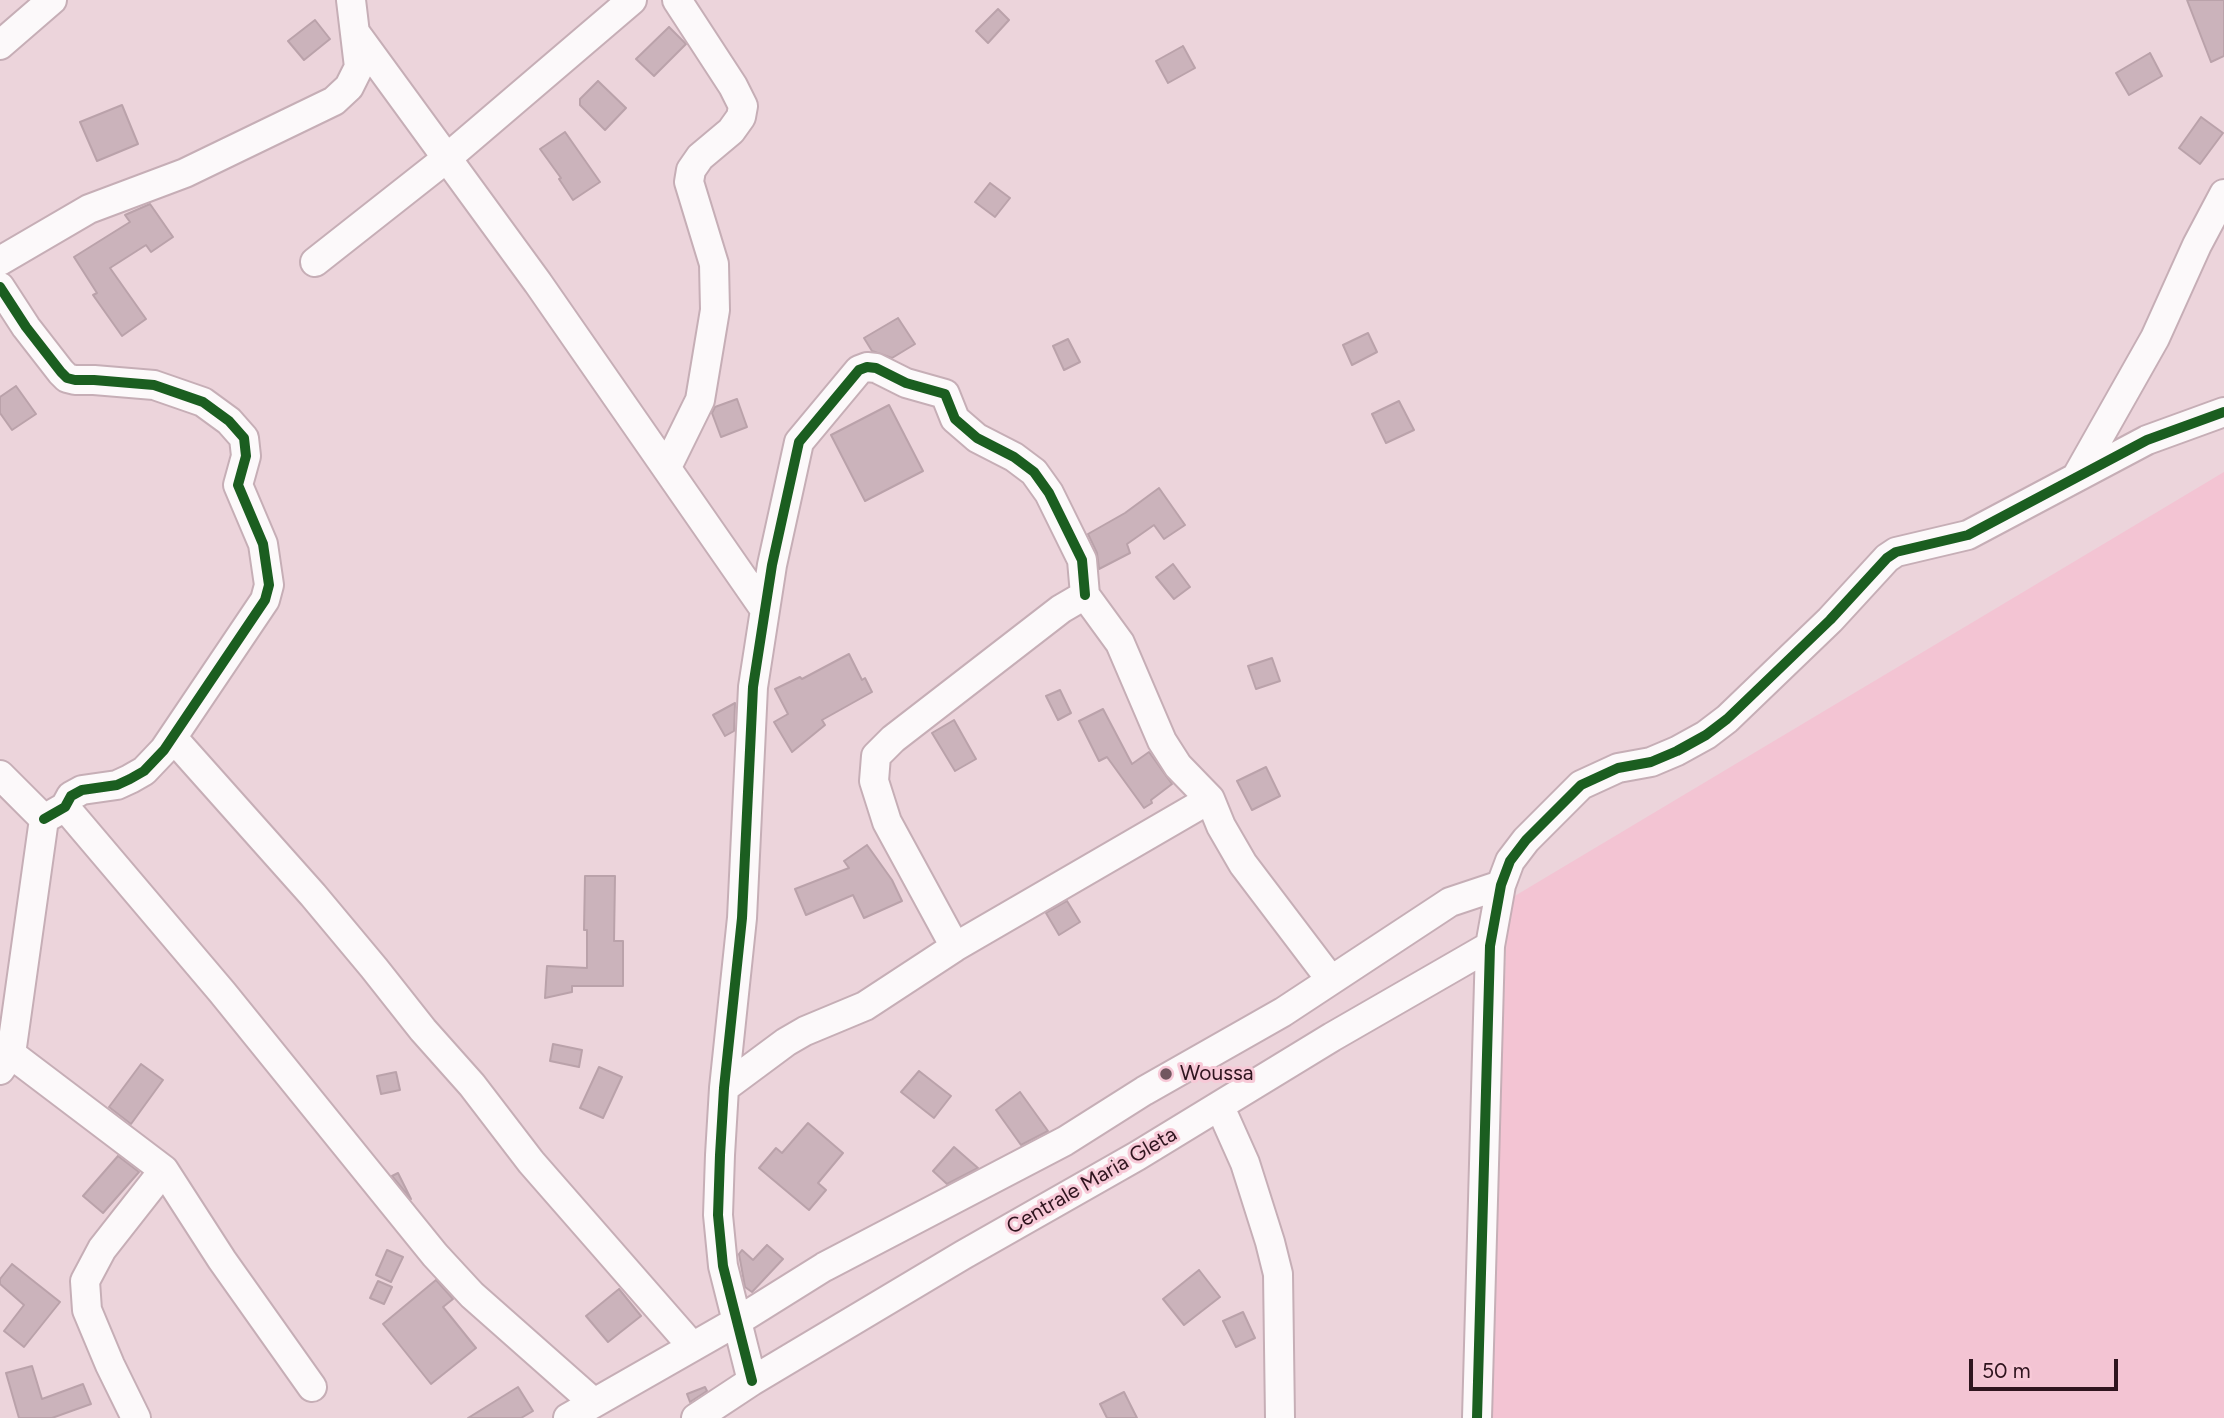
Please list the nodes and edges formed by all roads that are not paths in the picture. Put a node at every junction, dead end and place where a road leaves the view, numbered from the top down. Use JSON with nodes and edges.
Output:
{"nodes":[{"id":1,"x":52,"y":0,"type":"edge"},
{"id":2,"x":351,"y":0,"type":"edge"},
{"id":3,"x":632,"y":0,"type":"edge"},
{"id":4,"x":677,"y":0,"type":"edge"},
{"id":5,"x":357,"y":35,"type":"junction"},
{"id":6,"x":0,"y":45,"type":"edge"},
{"id":7,"x":447,"y":158,"type":"junction"},
{"id":8,"x":2224,"y":194,"type":"edge"},
{"id":9,"x":0,"y":261,"type":"edge"},
{"id":10,"x":315,"y":261,"type":"dead end"},
{"id":11,"x":0,"y":287,"type":"edge"},
{"id":12,"x":2224,"y":412,"type":"edge"},
{"id":13,"x":667,"y":467,"type":"junction"},
{"id":14,"x":2077,"y":476,"type":"junction"},
{"id":15,"x":1085,"y":595,"type":"junction"},
{"id":16,"x":765,"y":610,"type":"junction"},
{"id":17,"x":173,"y":737,"type":"junction"},
{"id":18,"x":0,"y":775,"type":"edge"},
{"id":19,"x":1210,"y":799,"type":"junction"},
{"id":20,"x":55,"y":813,"type":"junction"},
{"id":21,"x":1501,"y":885,"type":"junction"},
{"id":22,"x":1490,"y":946,"type":"junction"},
{"id":23,"x":955,"y":947,"type":"junction"},
{"id":24,"x":1331,"y":980,"type":"junction"},
{"id":25,"x":5,"y":1062,"type":"edge"},
{"id":26,"x":724,"y":1088,"type":"junction"},
{"id":27,"x":1220,"y":1107,"type":"junction"},
{"id":28,"x":164,"y":1170,"type":"junction"},
{"id":29,"x":736,"y":1322,"type":"junction"},
{"id":30,"x":692,"y":1346,"type":"junction"},
{"id":31,"x":752,"y":1381,"type":"junction"},
{"id":32,"x":312,"y":1387,"type":"dead end"},
{"id":33,"x":593,"y":1402,"type":"junction"},
{"id":34,"x":1477,"y":1408,"type":"edge"},
{"id":35,"x":136,"y":1418,"type":"edge"},
{"id":36,"x":568,"y":1418,"type":"edge"},
{"id":37,"x":696,"y":1418,"type":"edge"},
{"id":38,"x":1280,"y":1418,"type":"edge"},
{"id":39,"x":1454,"y":1418,"type":"edge"}],
"edges":[{"from":1,"to":6,"type":"street"},
{"from":2,"to":5,"type":"street"},
{"from":3,"to":7,"type":"street"},
{"from":4,"to":13,"type":"street"},
{"from":5,"to":7,"type":"street"},
{"from":5,"to":9,"type":"street"},
{"from":7,"to":10,"type":"street"},
{"from":7,"to":13,"type":"street"},
{"from":8,"to":14,"type":"street"},
{"from":11,"to":17,"type":"street"},
{"from":12,"to":14,"type":"street"},
{"from":13,"to":16,"type":"street"},
{"from":14,"to":21,"type":"street"},
{"from":15,"to":16,"type":"street"},
{"from":15,"to":19,"type":"street"},
{"from":15,"to":23,"type":"street"},
{"from":16,"to":26,"type":"street"},
{"from":17,"to":20,"type":"street"},
{"from":17,"to":30,"type":"street"},
{"from":18,"to":20,"type":"street"},
{"from":19,"to":23,"type":"street"},
{"from":19,"to":24,"type":"street"},
{"from":20,"to":25,"type":"street"},
{"from":20,"to":33,"type":"street"},
{"from":21,"to":22,"type":"street"},
{"from":21,"to":24,"type":"street"},
{"from":22,"to":27,"type":"street","name":"Centrale Maria Gleta"},
{"from":22,"to":34,"type":"street"},
{"from":23,"to":26,"type":"street"},
{"from":24,"to":29,"type":"street"},
{"from":25,"to":28,"type":"street"},
{"from":26,"to":29,"type":"street"},
{"from":27,"to":31,"type":"street","name":"Centrale Maria Gleta"},
{"from":27,"to":38,"type":"street"},
{"from":28,"to":32,"type":"street"},
{"from":28,"to":35,"type":"street"},
{"from":29,"to":30,"type":"street"},
{"from":29,"to":31,"type":"street"},
{"from":30,"to":33,"type":"street"},
{"from":31,"to":37,"type":"street","name":"Centrale Maria Gleta"},
{"from":33,"to":36,"type":"street"},
{"from":34,"to":39,"type":"street"}]}
